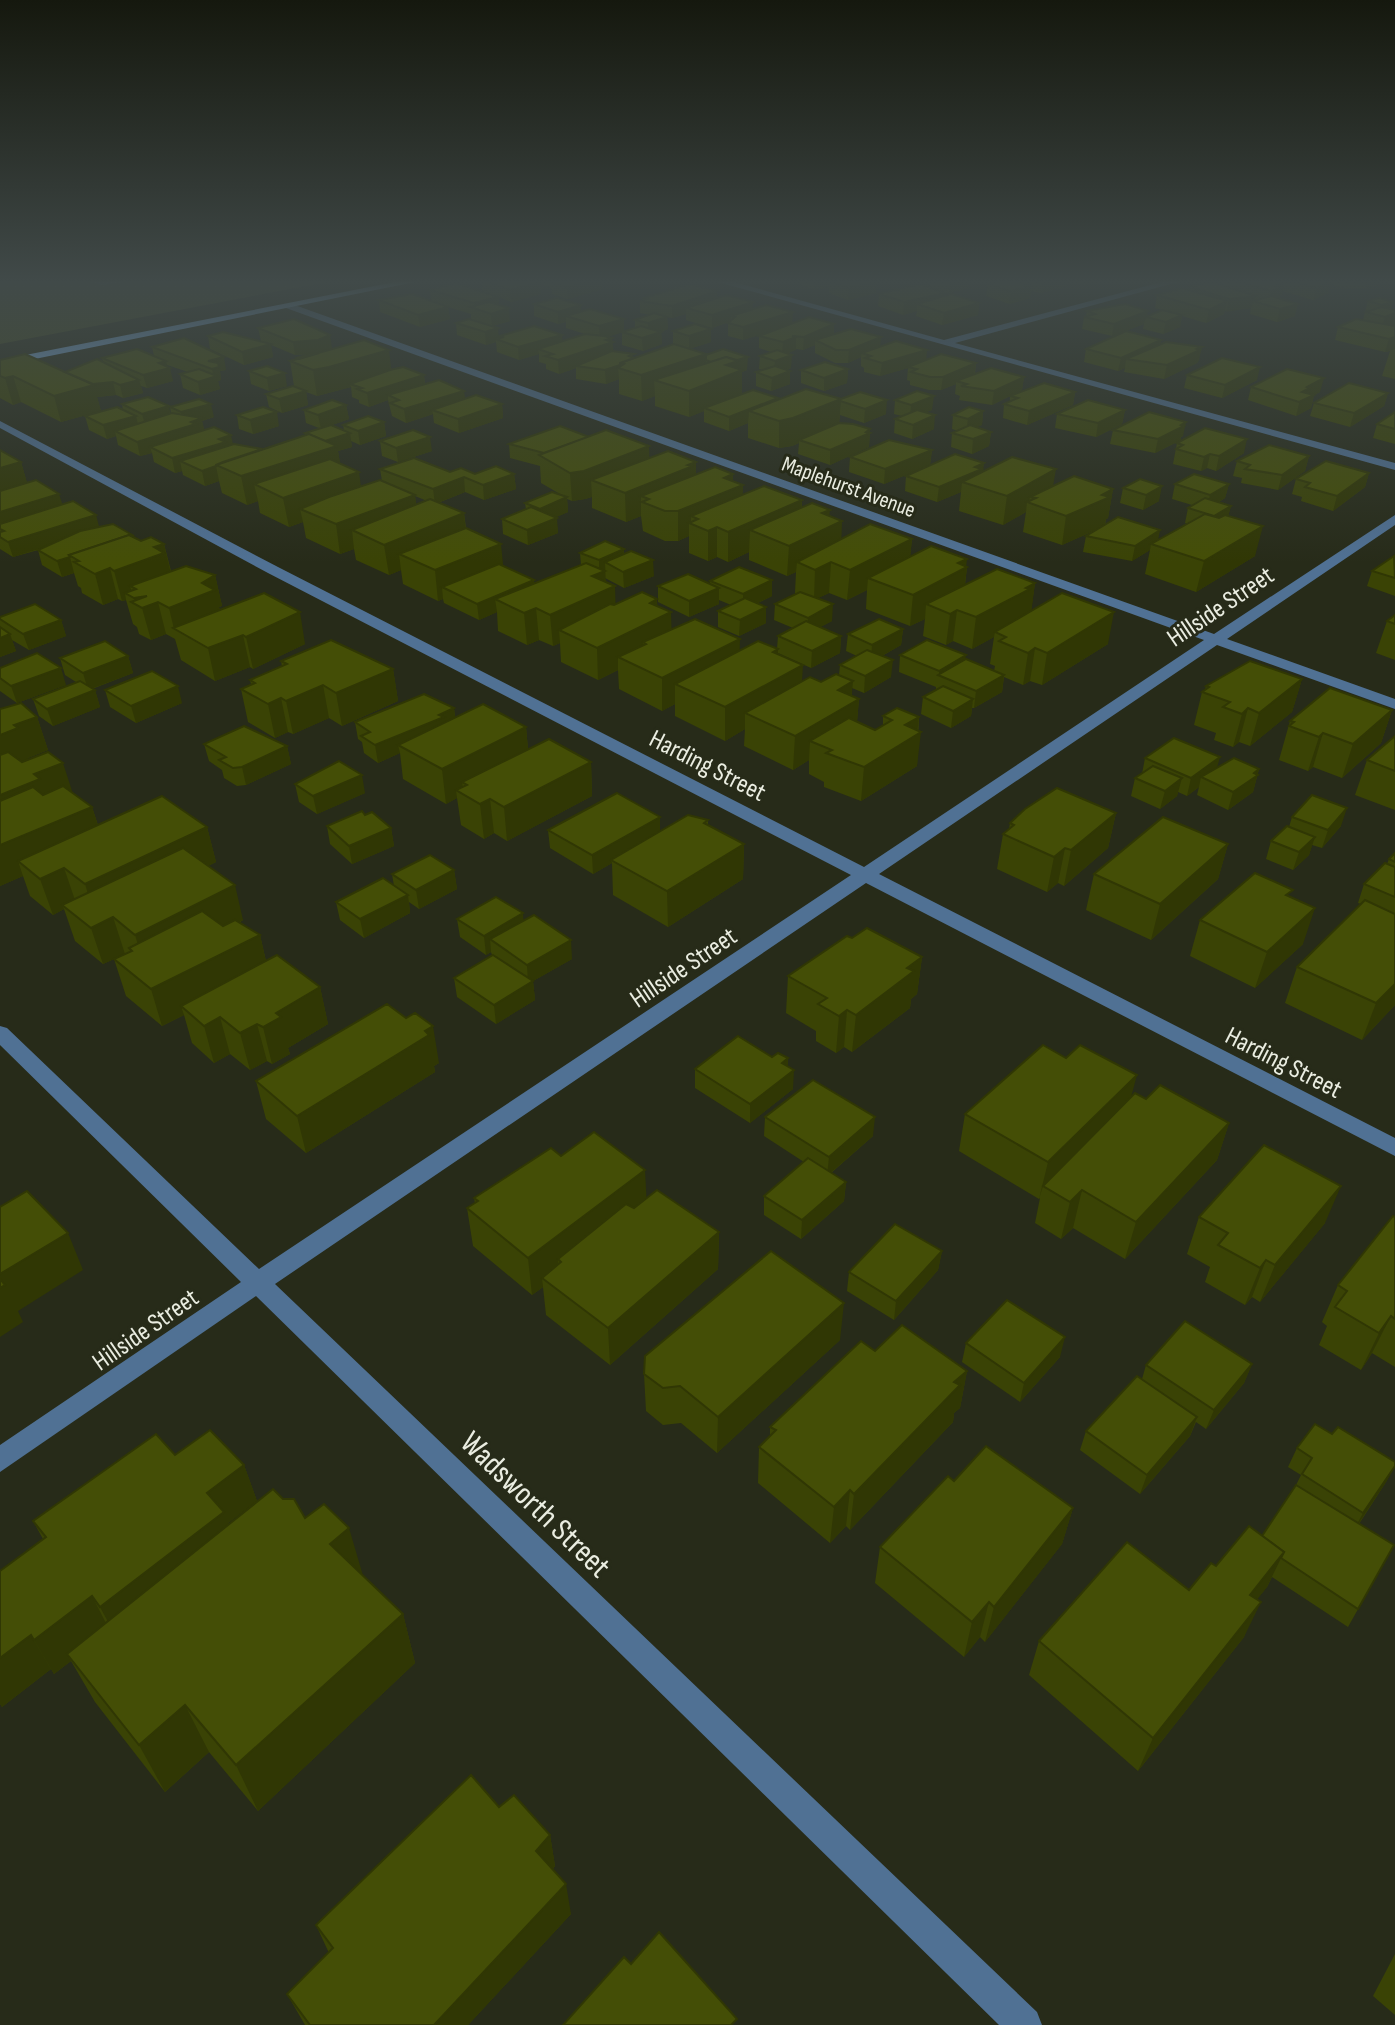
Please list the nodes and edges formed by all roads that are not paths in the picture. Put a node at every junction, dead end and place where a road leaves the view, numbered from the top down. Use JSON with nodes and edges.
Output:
{"nodes":[{"id":1,"x":477,"y":374,"type":"edge"},
{"id":2,"x":1054,"y":374,"type":"edge"},
{"id":3,"x":0,"y":424,"type":"edge"},
{"id":4,"x":1395,"y":467,"type":"edge"},
{"id":5,"x":1395,"y":519,"type":"edge"},
{"id":6,"x":1217,"y":640,"type":"junction"},
{"id":7,"x":1395,"y":704,"type":"edge"},
{"id":8,"x":867,"y":875,"type":"junction"},
{"id":9,"x":0,"y":1033,"type":"edge"},
{"id":10,"x":1395,"y":1148,"type":"edge"},
{"id":11,"x":259,"y":1282,"type":"junction"},
{"id":12,"x":0,"y":1460,"type":"edge"},
{"id":13,"x":1024,"y":2025,"type":"edge"}],
"edges":[{"from":1,"to":6,"type":"street","name":"Maplehurst Avenue"},
{"from":2,"to":4,"type":"street"},
{"from":3,"to":8,"type":"street","name":"Harding Street"},
{"from":5,"to":6,"type":"street","name":"Hillside Street"},
{"from":6,"to":7,"type":"street","name":"Maplehurst Avenue"},
{"from":6,"to":8,"type":"street","name":"Hillside Street"},
{"from":8,"to":10,"type":"street","name":"Harding Street"},
{"from":8,"to":11,"type":"street","name":"Hillside Street"},
{"from":9,"to":11,"type":"street","name":"Wadsworth Street"},
{"from":11,"to":12,"type":"street","name":"Hillside Street"},
{"from":11,"to":13,"type":"street","name":"Wadsworth Street"}]}
